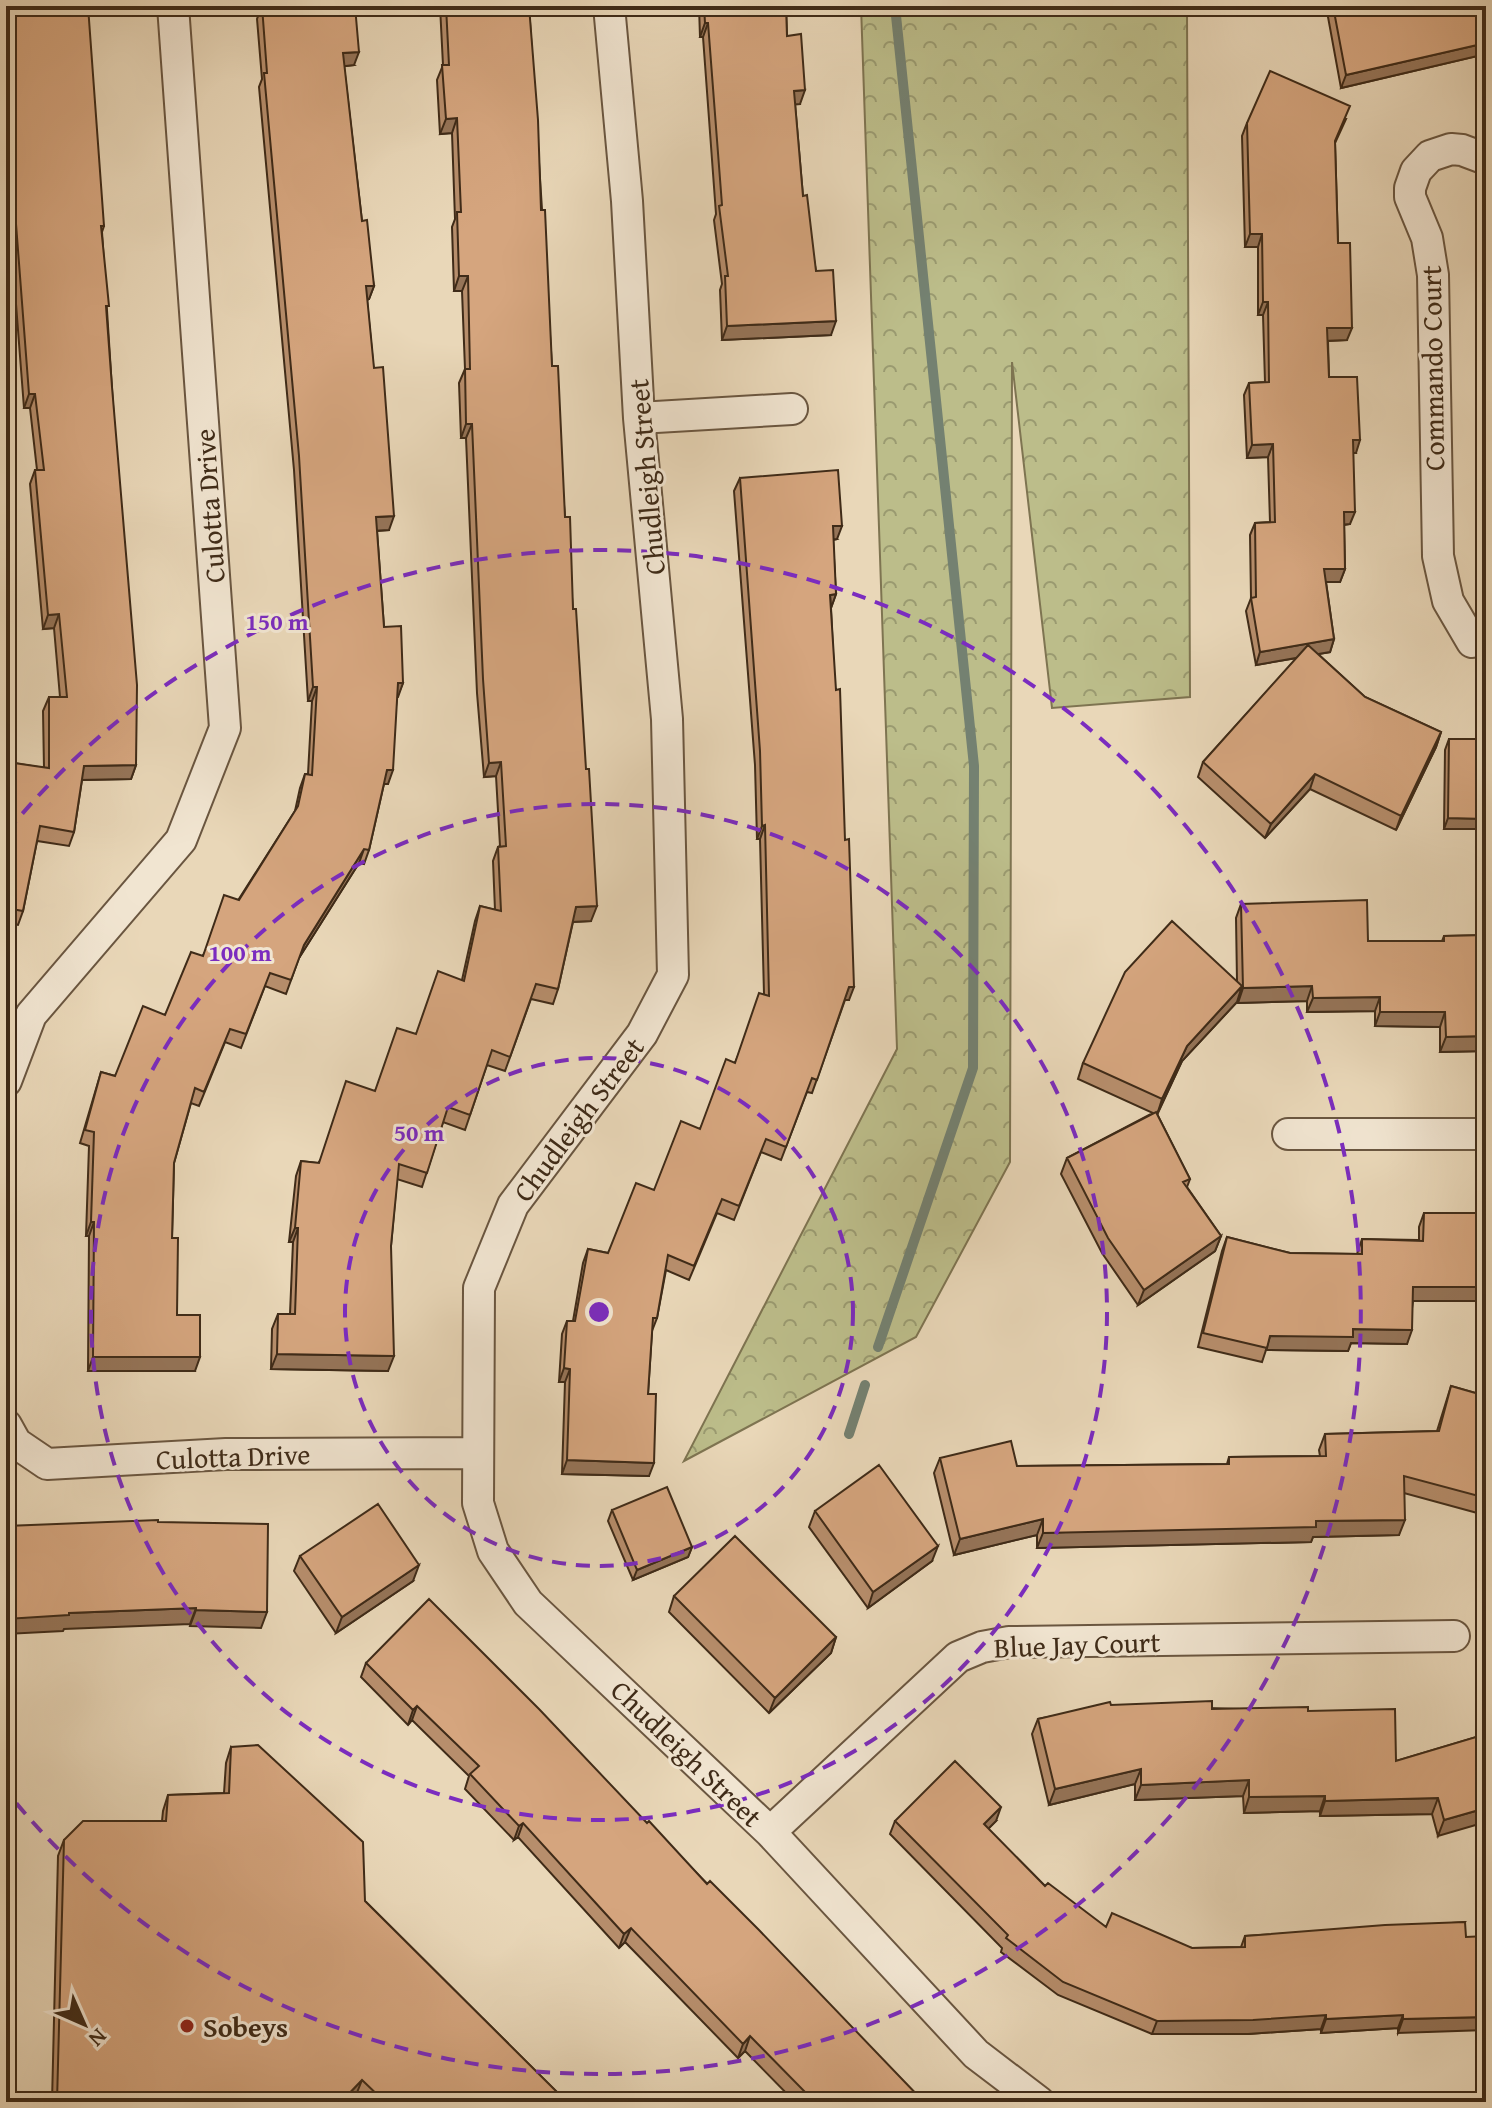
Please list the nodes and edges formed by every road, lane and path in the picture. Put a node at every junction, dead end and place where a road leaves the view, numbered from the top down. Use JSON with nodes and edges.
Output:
{"nodes":[{"id":1,"x":173,"y":6,"type":"edge"},
{"id":2,"x":609,"y":6,"type":"edge"},
{"id":3,"x":1486,"y":159,"type":"edge"},
{"id":4,"x":792,"y":409,"type":"dead end"},
{"id":5,"x":639,"y":418,"type":"junction"},
{"id":6,"x":1472,"y":642,"type":"dead end"},
{"id":7,"x":6,"y":1081,"type":"edge"},
{"id":8,"x":1288,"y":1134,"type":"dead end"},
{"id":9,"x":1486,"y":1134,"type":"edge"},
{"id":10,"x":6,"y":1425,"type":"edge"},
{"id":11,"x":477,"y":1453,"type":"junction"},
{"id":12,"x":1454,"y":1636,"type":"dead end"},
{"id":13,"x":770,"y":1832,"type":"junction"},
{"id":14,"x":1039,"y":2102,"type":"edge"}],
"edges":[{"from":1,"to":7,"type":"street","name":"Culotta Drive"},
{"from":2,"to":5,"type":"street","name":"Chudleigh Street"},
{"from":3,"to":6,"type":"street","name":"Commando Court"},
{"from":4,"to":5,"type":"street"},
{"from":5,"to":11,"type":"street","name":"Chudleigh Street"},
{"from":8,"to":9,"type":"street"},
{"from":10,"to":11,"type":"street","name":"Culotta Drive"},
{"from":11,"to":13,"type":"street","name":"Chudleigh Street"},
{"from":12,"to":13,"type":"street","name":"Blue Jay Court"},
{"from":13,"to":14,"type":"street","name":"Chudleigh Street"}]}
